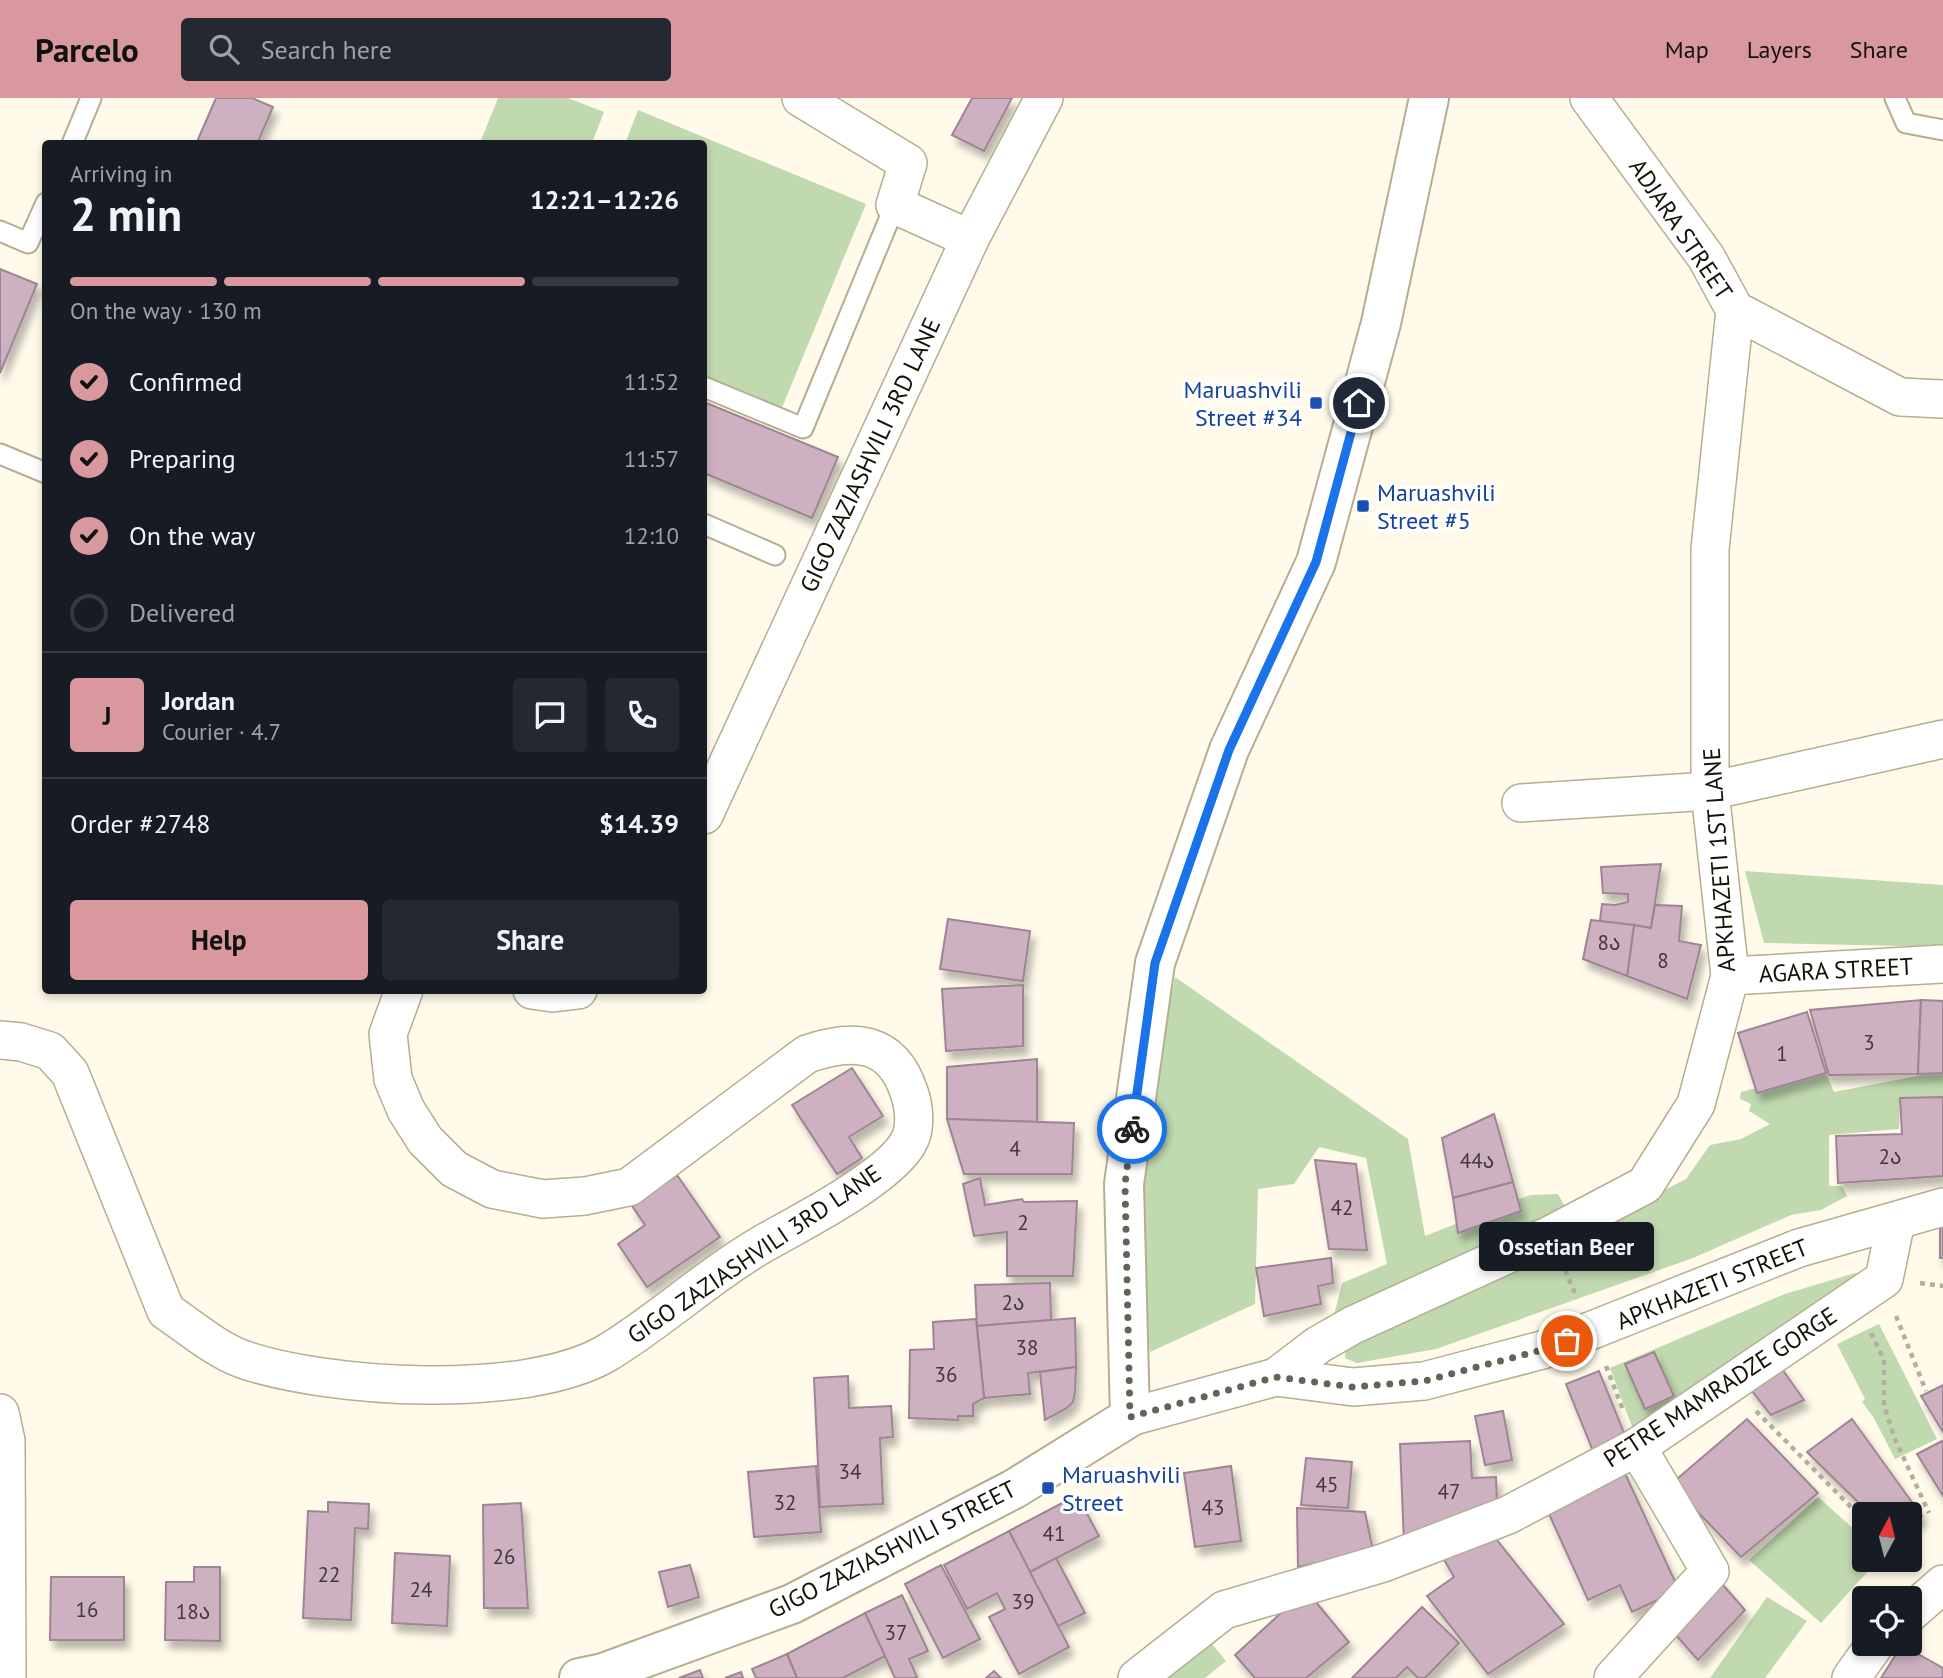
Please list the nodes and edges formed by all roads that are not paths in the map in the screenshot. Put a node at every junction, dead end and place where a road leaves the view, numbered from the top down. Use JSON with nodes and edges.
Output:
{"nodes":[{"id":1,"x":91,"y":98,"type":"edge"},
{"id":2,"x":801,"y":98,"type":"edge"},
{"id":3,"x":1044,"y":98,"type":"edge"},
{"id":4,"x":1429,"y":98,"type":"edge"},
{"id":5,"x":1589,"y":98,"type":"edge"},
{"id":6,"x":1895,"y":98,"type":"edge"},
{"id":7,"x":1943,"y":130,"type":"edge"},
{"id":8,"x":74,"y":140,"type":"edge"},
{"id":9,"x":895,"y":205,"type":"junction"},
{"id":10,"x":42,"y":212,"type":"edge"},
{"id":11,"x":0,"y":231,"type":"edge"},
{"id":12,"x":970,"y":239,"type":"junction"},
{"id":13,"x":1735,"y":310,"type":"junction"},
{"id":14,"x":707,"y":388,"type":"edge"},
{"id":15,"x":1943,"y":399,"type":"edge"},
{"id":16,"x":0,"y":454,"type":"edge"},
{"id":17,"x":42,"y":471,"type":"edge"},
{"id":18,"x":707,"y":525,"type":"edge"},
{"id":19,"x":775,"y":555,"type":"dead end"},
{"id":20,"x":1943,"y":739,"type":"edge"},
{"id":21,"x":1710,"y":791,"type":"junction"},
{"id":22,"x":1521,"y":803,"type":"dead end"},
{"id":23,"x":707,"y":809,"type":"edge"},
{"id":24,"x":1943,"y":964,"type":"edge"},
{"id":25,"x":1730,"y":976,"type":"junction"},
{"id":26,"x":403,"y":994,"type":"edge"},
{"id":27,"x":0,"y":1040,"type":"edge"},
{"id":28,"x":1943,"y":1207,"type":"edge"},
{"id":29,"x":1896,"y":1221,"type":"junction"},
{"id":30,"x":1276,"y":1377,"type":"junction"},
{"id":31,"x":0,"y":1413,"type":"edge"},
{"id":32,"x":1130,"y":1417,"type":"junction"},
{"id":33,"x":1637,"y":1447,"type":"junction"},
{"id":34,"x":1943,"y":1584,"type":"edge"},
{"id":35,"x":1922,"y":1603,"type":"edge"},
{"id":36,"x":1867,"y":1656,"type":"edge"},
{"id":37,"x":7,"y":1678,"type":"edge"},
{"id":38,"x":579,"y":1678,"type":"edge"},
{"id":39,"x":1137,"y":1678,"type":"edge"},
{"id":40,"x":1613,"y":1678,"type":"edge"},
{"id":41,"x":1852,"y":1678,"type":"edge"}],
"edges":[{"from":1,"to":8,"type":"lane"},
{"from":2,"to":9,"type":"street"},
{"from":3,"to":12,"type":"street","name":"GIGO ZAZIASHVILI 3RD LANE"},
{"from":4,"to":32,"type":"street"},
{"from":5,"to":13,"type":"street","name":"ADJARA STREET"},
{"from":6,"to":7,"type":"lane"},
{"from":9,"to":12,"type":"street"},
{"from":9,"to":14,"type":"lane"},
{"from":10,"to":11,"type":"lane"},
{"from":12,"to":23,"type":"street","name":"GIGO ZAZIASHVILI 3RD LANE"},
{"from":13,"to":15,"type":"street","name":"ADJARA STREET"},
{"from":13,"to":21,"type":"street","name":"APKHAZETI 1ST LANE"},
{"from":16,"to":17,"type":"lane"},
{"from":18,"to":19,"type":"lane"},
{"from":20,"to":21,"type":"street"},
{"from":21,"to":22,"type":"street"},
{"from":21,"to":25,"type":"street","name":"APKHAZETI 1ST LANE"},
{"from":24,"to":25,"type":"street","name":"AGARA STREET"},
{"from":25,"to":30,"type":"street","name":"APKHAZETI 1ST LANE"},
{"from":26,"to":27,"type":"street","name":"GIGO ZAZIASHVILI 3RD LANE"},
{"from":28,"to":29,"type":"street","name":"APKHAZETI STREET"},
{"from":29,"to":30,"type":"street","name":"APKHAZETI STREET"},
{"from":29,"to":33,"type":"street","name":"PETRE MAMRADZE GORGE"},
{"from":30,"to":32,"type":"street","name":"GIGO ZAZIASHVILI STREET"},
{"from":31,"to":37,"type":"street"},
{"from":32,"to":38,"type":"street","name":"GIGO ZAZIASHVILI STREET"},
{"from":33,"to":39,"type":"street","name":"PETRE MAMRADZE GORGE"},
{"from":33,"to":40,"type":"street"},
{"from":34,"to":35,"type":"street"},
{"from":36,"to":41,"type":"street"}]}
